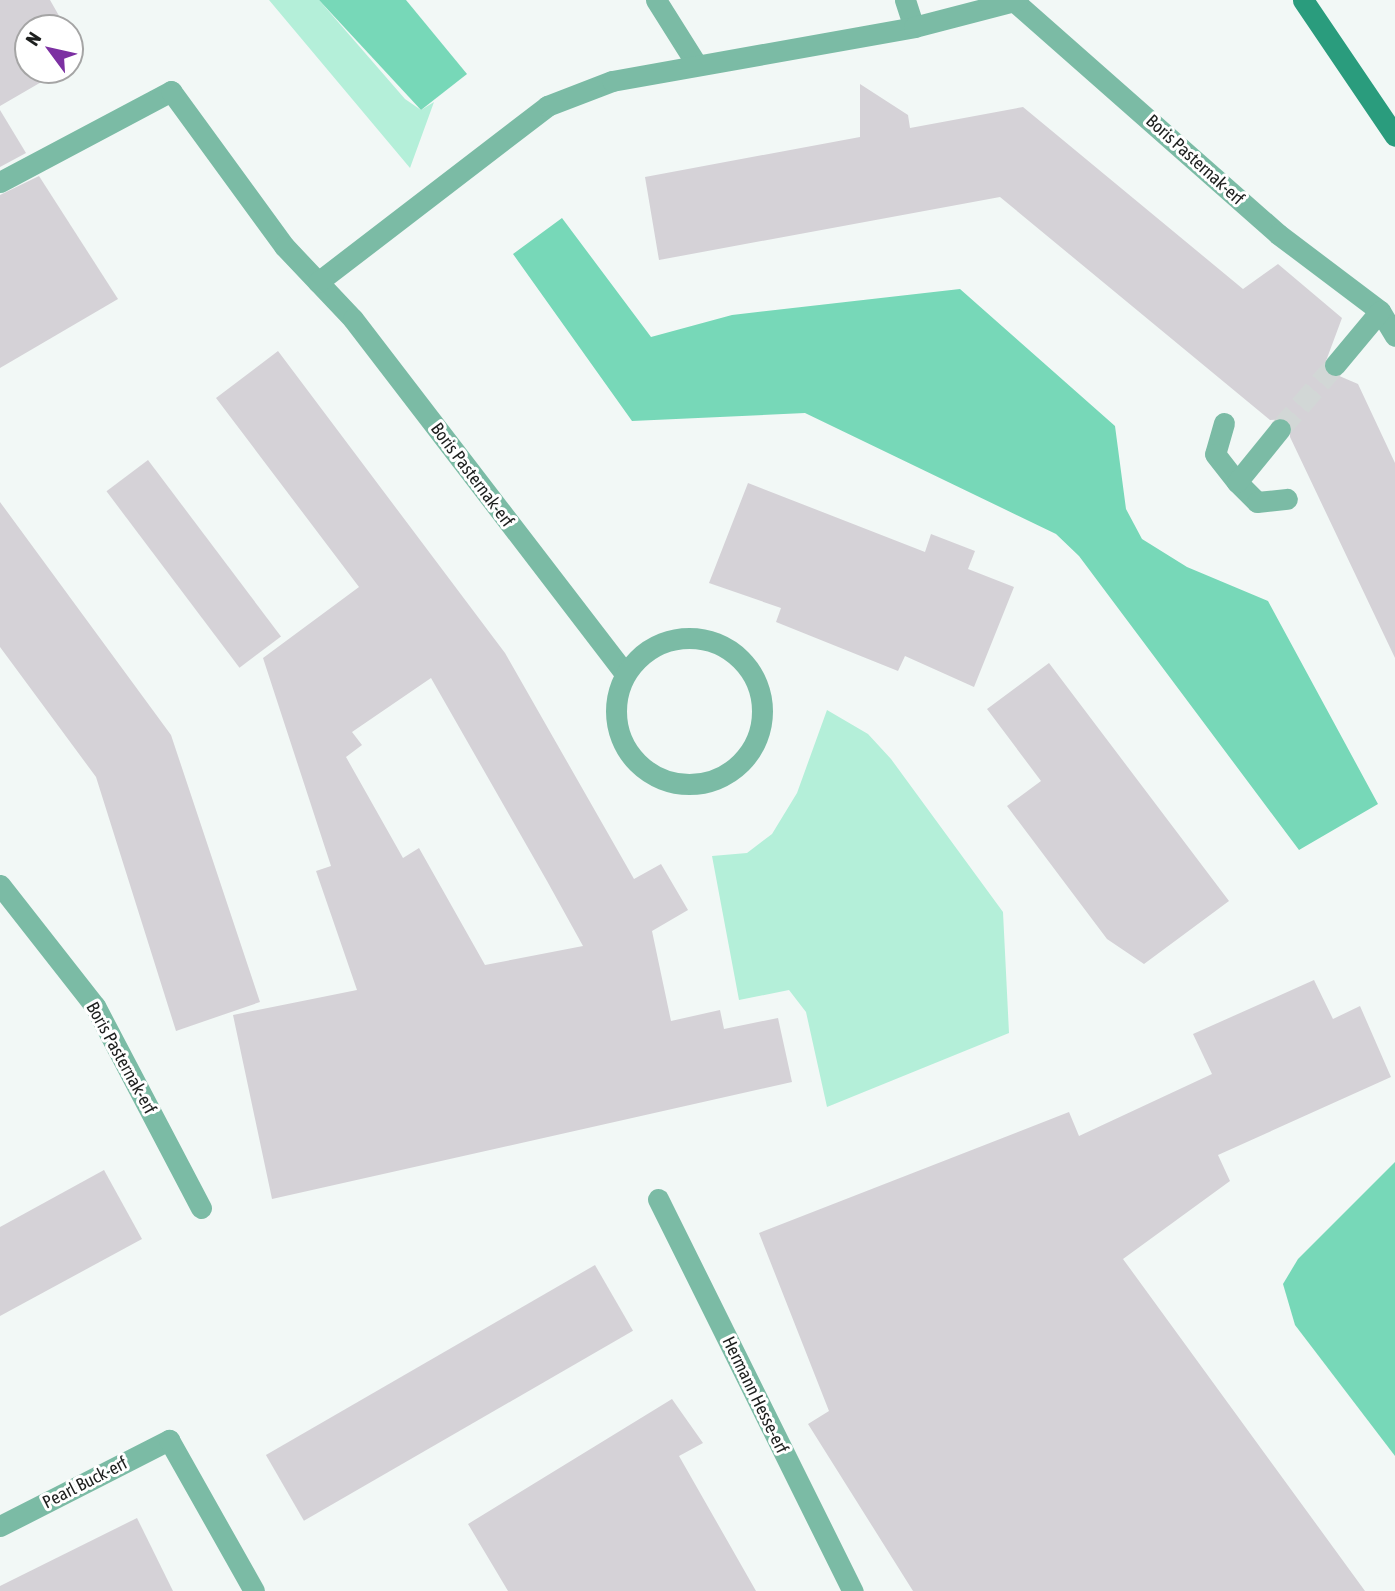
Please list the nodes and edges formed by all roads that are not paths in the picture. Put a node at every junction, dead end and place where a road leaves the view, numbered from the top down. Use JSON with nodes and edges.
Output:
{"nodes":[{"id":1,"x":656,"y":0,"type":"edge"},
{"id":2,"x":905,"y":0,"type":"edge"},
{"id":3,"x":1303,"y":0,"type":"edge"},
{"id":4,"x":1017,"y":1,"type":"edge"},
{"id":5,"x":914,"y":27,"type":"junction"},
{"id":6,"x":695,"y":62,"type":"junction"},
{"id":7,"x":1395,"y":136,"type":"edge"},
{"id":8,"x":0,"y":183,"type":"edge"},
{"id":9,"x":318,"y":282,"type":"junction"},
{"id":10,"x":1380,"y":311,"type":"junction"},
{"id":11,"x":1395,"y":336,"type":"edge"},
{"id":12,"x":1335,"y":365,"type":"tunnel mouth"},
{"id":13,"x":1224,"y":423,"type":"dead end"},
{"id":14,"x":1280,"y":429,"type":"tunnel mouth"},
{"id":15,"x":1237,"y":482,"type":"junction"},
{"id":16,"x":1287,"y":499,"type":"dead end"},
{"id":17,"x":623,"y":671,"type":"junction"},
{"id":18,"x":0,"y":885,"type":"edge"},
{"id":19,"x":658,"y":1199,"type":"dead end"},
{"id":20,"x":201,"y":1208,"type":"dead end"},
{"id":21,"x":0,"y":1526,"type":"edge"},
{"id":22,"x":254,"y":1591,"type":"edge"},
{"id":23,"x":853,"y":1591,"type":"edge"}],
"edges":[{"from":1,"to":6,"type":"street"},
{"from":2,"to":5,"type":"street"},
{"from":3,"to":7,"type":"street"},
{"from":4,"to":5,"type":"street","name":"Boris Pasternak-erf"},
{"from":4,"to":10,"type":"street","name":"Boris Pasternak-erf"},
{"from":5,"to":6,"type":"street","name":"Boris Pasternak-erf"},
{"from":6,"to":9,"type":"street","name":"Boris Pasternak-erf"},
{"from":8,"to":9,"type":"street","name":"Boris Pasternak-erf"},
{"from":9,"to":17,"type":"street","name":"Boris Pasternak-erf"},
{"from":10,"to":11,"type":"street","name":"Boris Pasternak-erf"},
{"from":10,"to":12,"type":"street"},
{"from":13,"to":15,"type":"street"},
{"from":14,"to":15,"type":"street"},
{"from":15,"to":16,"type":"street"},
{"from":17,"to":17,"type":"street"},
{"from":18,"to":20,"type":"street","name":"Boris Pasternak-erf"},
{"from":19,"to":23,"type":"street","name":"Hermann Hesse-erf"},
{"from":21,"to":22,"type":"street","name":"Pearl Buck-erf"}]}
